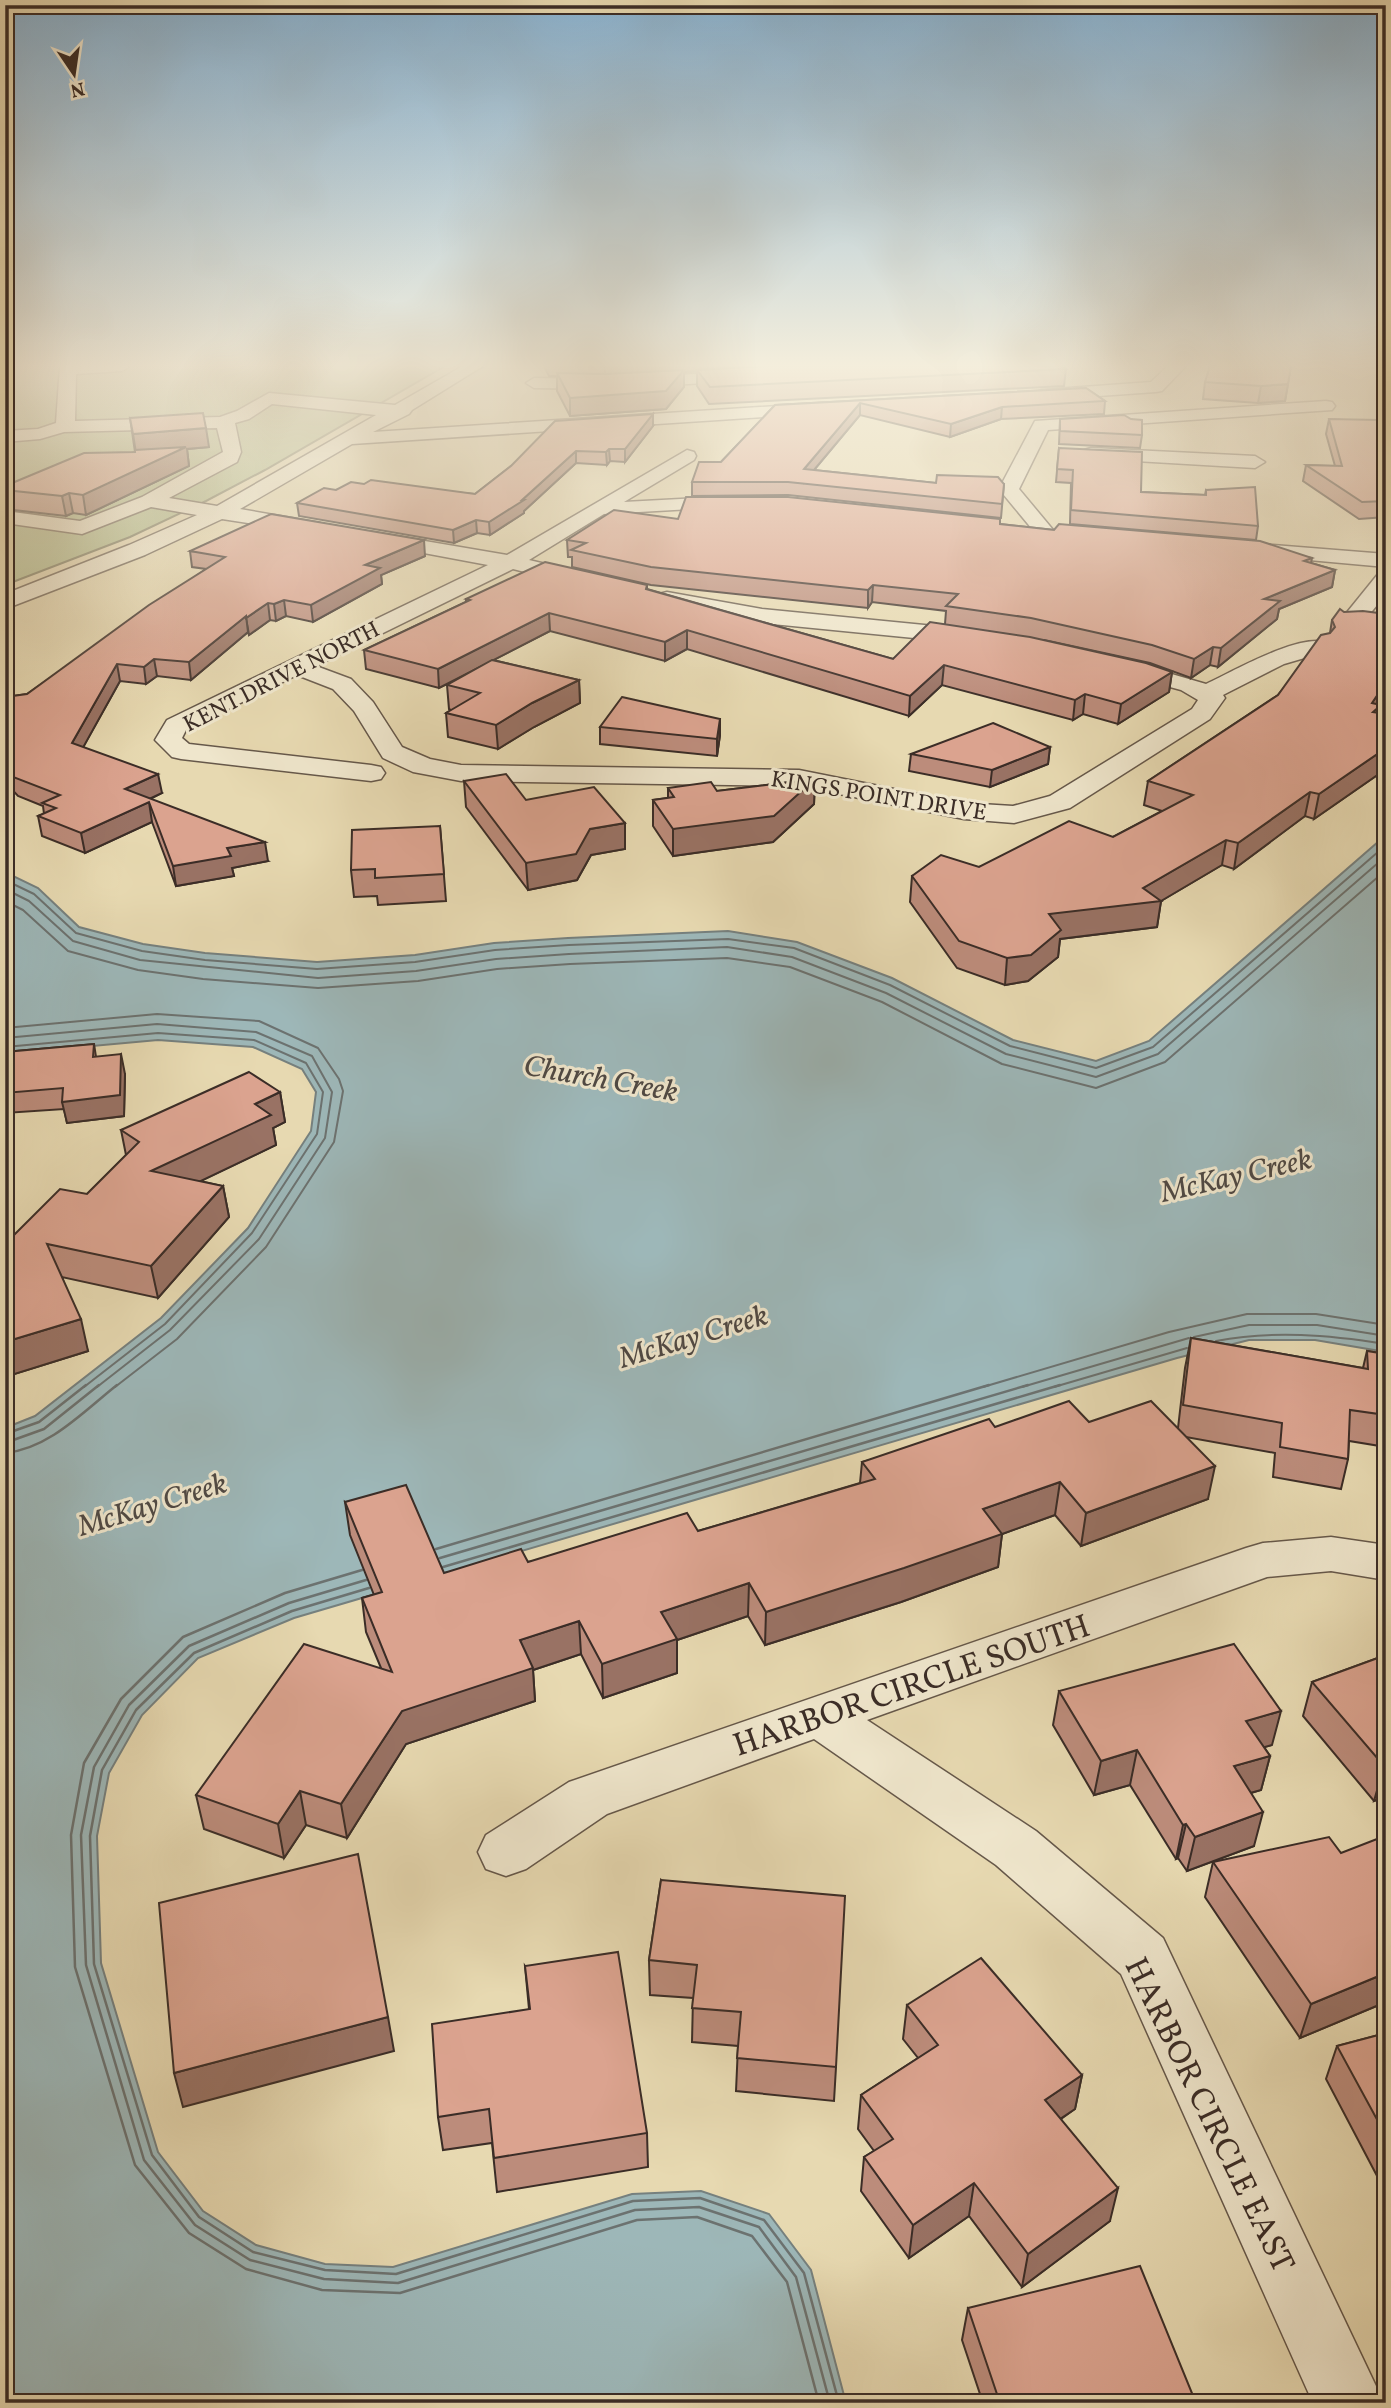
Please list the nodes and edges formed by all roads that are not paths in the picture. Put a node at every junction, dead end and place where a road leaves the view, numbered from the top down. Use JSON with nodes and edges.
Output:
{"nodes":[{"id":1,"x":192,"y":478,"type":"edge"},
{"id":2,"x":281,"y":478,"type":"edge"},
{"id":3,"x":651,"y":478,"type":"edge"},
{"id":4,"x":1017,"y":478,"type":"edge"},
{"id":5,"x":149,"y":501,"type":"junction"},
{"id":6,"x":762,"y":502,"type":"edge"},
{"id":7,"x":599,"y":510,"type":"junction"},
{"id":8,"x":222,"y":511,"type":"junction"},
{"id":9,"x":5,"y":517,"type":"edge"},
{"id":10,"x":1019,"y":529,"type":"edge"},
{"id":11,"x":1044,"y":531,"type":"junction"},
{"id":12,"x":1070,"y":533,"type":"edge"},
{"id":13,"x":1230,"y":547,"type":"edge"},
{"id":14,"x":1386,"y":561,"type":"edge"},
{"id":15,"x":510,"y":562,"type":"junction"},
{"id":16,"x":1386,"y":579,"type":"edge"},
{"id":17,"x":611,"y":587,"type":"edge"},
{"id":18,"x":649,"y":596,"type":"edge"},
{"id":19,"x":5,"y":602,"type":"edge"},
{"id":20,"x":1348,"y":626,"type":"edge"},
{"id":21,"x":996,"y":640,"type":"edge"},
{"id":22,"x":1317,"y":647,"type":"edge"},
{"id":23,"x":1092,"y":659,"type":"edge"},
{"id":24,"x":297,"y":667,"type":"junction"},
{"id":25,"x":1205,"y":694,"type":"junction"},
{"id":26,"x":370,"y":773,"type":"dead end"},
{"id":27,"x":1386,"y":1563,"type":"edge"},
{"id":28,"x":820,"y":1716,"type":"junction"},
{"id":29,"x":506,"y":1852,"type":"dead end"},
{"id":30,"x":1349,"y":2403,"type":"edge"}],
"edges":[{"from":1,"to":5,"type":"street"},
{"from":2,"to":8,"type":"street"},
{"from":3,"to":7,"type":"street","name":"KENT DRIVE NORTH"},
{"from":4,"to":11,"type":"street"},
{"from":5,"to":8,"type":"street"},
{"from":5,"to":9,"type":"street"},
{"from":6,"to":7,"type":"street"},
{"from":7,"to":15,"type":"street","name":"KENT DRIVE NORTH"},
{"from":8,"to":15,"type":"street"},
{"from":8,"to":19,"type":"street"},
{"from":10,"to":11,"type":"street"},
{"from":11,"to":12,"type":"street"},
{"from":13,"to":14,"type":"street"},
{"from":15,"to":17,"type":"street"},
{"from":15,"to":24,"type":"street","name":"KENT DRIVE NORTH"},
{"from":16,"to":20,"type":"street"},
{"from":18,"to":21,"type":"street"},
{"from":22,"to":25,"type":"street"},
{"from":23,"to":25,"type":"street"},
{"from":24,"to":25,"type":"street","name":"KINGS POINT DRIVE"},
{"from":24,"to":26,"type":"street","name":"KENT DRIVE NORTH"},
{"from":27,"to":28,"type":"street","name":"HARBOR CIRCLE SOUTH"},
{"from":28,"to":29,"type":"street","name":"HARBOR CIRCLE SOUTH"},
{"from":28,"to":30,"type":"street","name":"HARBOR CIRCLE EAST"}]}
